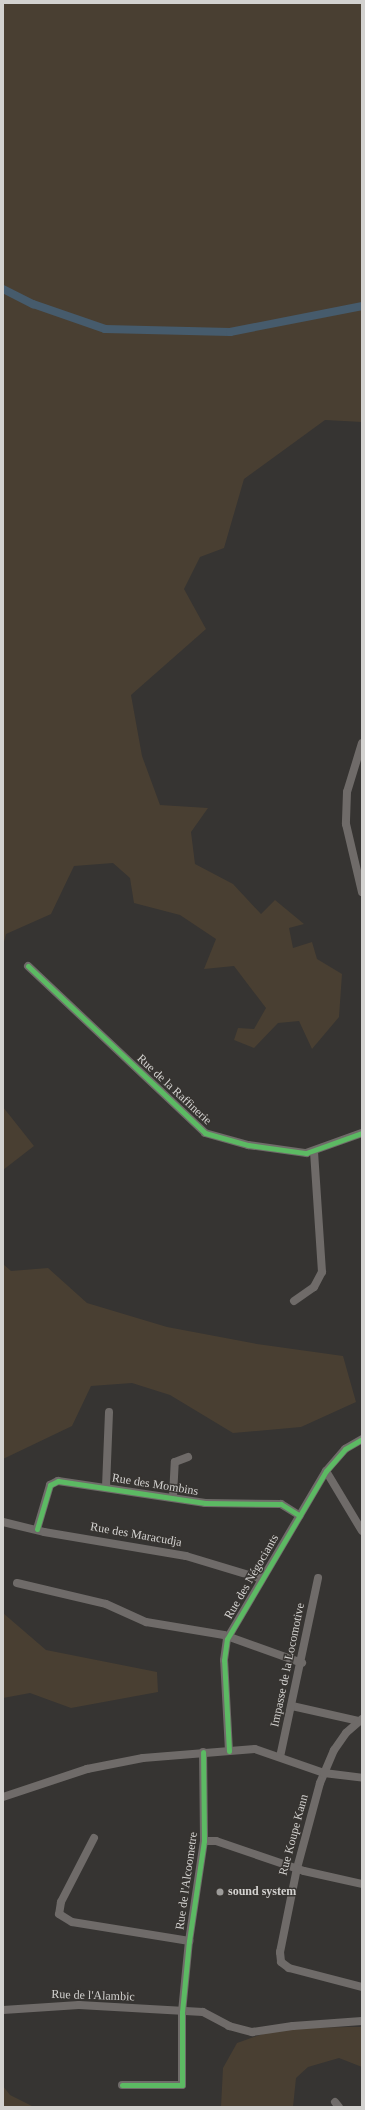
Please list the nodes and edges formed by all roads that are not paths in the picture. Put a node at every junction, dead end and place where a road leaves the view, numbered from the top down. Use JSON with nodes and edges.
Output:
{"nodes":[{"id":1,"x":362,"y":743,"type":"edge"},
{"id":2,"x":362,"y":892,"type":"edge"},
{"id":3,"x":28,"y":966,"type":"dead end"},
{"id":4,"x":362,"y":1133,"type":"edge"},
{"id":5,"x":314,"y":1152,"type":"junction"},
{"id":6,"x":294,"y":1301,"type":"dead end"},
{"id":7,"x":109,"y":1412,"type":"dead end"},
{"id":8,"x":362,"y":1439,"type":"edge"},
{"id":9,"x":188,"y":1457,"type":"dead end"},
{"id":10,"x":326,"y":1471,"type":"junction"},
{"id":11,"x":106,"y":1487,"type":"junction"},
{"id":12,"x":172,"y":1496,"type":"junction"},
{"id":13,"x":300,"y":1516,"type":"junction"},
{"id":14,"x":3,"y":1522,"type":"edge"},
{"id":15,"x":37,"y":1529,"type":"junction"},
{"id":16,"x":362,"y":1531,"type":"edge"},
{"id":17,"x":318,"y":1578,"type":"dead end"},
{"id":18,"x":262,"y":1579,"type":"junction"},
{"id":19,"x":17,"y":1583,"type":"dead end"},
{"id":20,"x":228,"y":1637,"type":"junction"},
{"id":21,"x":302,"y":1663,"type":"junction"},
{"id":22,"x":292,"y":1706,"type":"junction"},
{"id":23,"x":361,"y":1720,"type":"edge"},
{"id":24,"x":229,"y":1751,"type":"junction"},
{"id":25,"x":203,"y":1752,"type":"junction"},
{"id":26,"x":280,"y":1757,"type":"junction"},
{"id":27,"x":324,"y":1773,"type":"junction"},
{"id":28,"x":362,"y":1778,"type":"edge"},
{"id":29,"x":3,"y":1796,"type":"edge"},
{"id":30,"x":94,"y":1838,"type":"dead end"},
{"id":31,"x":204,"y":1841,"type":"junction"},
{"id":32,"x":296,"y":1868,"type":"junction"},
{"id":33,"x":362,"y":1884,"type":"edge"},
{"id":34,"x":189,"y":1941,"type":"junction"},
{"id":35,"x":362,"y":1987,"type":"edge"},
{"id":36,"x":3,"y":2010,"type":"edge"},
{"id":37,"x":182,"y":2012,"type":"junction"},
{"id":38,"x":362,"y":2021,"type":"edge"},
{"id":39,"x":122,"y":2085,"type":"dead end"}],
"edges":[{"from":1,"to":2,"type":"street"},
{"from":3,"to":5,"type":"street","name":"Rue de la Raffinerie"},
{"from":4,"to":5,"type":"street","name":"Rue de la Raffinerie"},
{"from":5,"to":6,"type":"street"},
{"from":7,"to":11,"type":"street"},
{"from":8,"to":10,"type":"street","name":"Rue des Négociants"},
{"from":9,"to":12,"type":"street"},
{"from":10,"to":13,"type":"street","name":"Rue des Négociants"},
{"from":10,"to":16,"type":"street"},
{"from":11,"to":12,"type":"street","name":"Rue des Mombins"},
{"from":11,"to":15,"type":"street","name":"Rue des Mombins"},
{"from":12,"to":13,"type":"street","name":"Rue des Mombins"},
{"from":13,"to":18,"type":"street","name":"Rue des Négociants"},
{"from":14,"to":15,"type":"street","name":"Rue des Maracudja"},
{"from":15,"to":18,"type":"street","name":"Rue des Maracudja"},
{"from":17,"to":21,"type":"street","name":"Impasse de la Locomotive"},
{"from":18,"to":20,"type":"street","name":"Rue des Négociants"},
{"from":19,"to":20,"type":"street"},
{"from":20,"to":21,"type":"street"},
{"from":20,"to":24,"type":"street","name":"Rue des Négociants"},
{"from":21,"to":22,"type":"street","name":"Impasse de la Locomotive"},
{"from":22,"to":23,"type":"street"},
{"from":22,"to":26,"type":"street","name":"Impasse de la Locomotive"},
{"from":23,"to":27,"type":"street","name":"Rue Koupe Kann"},
{"from":24,"to":25,"type":"street"},
{"from":24,"to":26,"type":"street"},
{"from":25,"to":29,"type":"street"},
{"from":25,"to":31,"type":"street","name":"Rue de l'Alcoometre"},
{"from":26,"to":27,"type":"street"},
{"from":27,"to":28,"type":"street"},
{"from":27,"to":32,"type":"street","name":"Rue Koupe Kann"},
{"from":30,"to":34,"type":"street"},
{"from":31,"to":32,"type":"street"},
{"from":31,"to":34,"type":"street","name":"Rue de l'Alcoometre"},
{"from":32,"to":33,"type":"street"},
{"from":32,"to":35,"type":"street","name":"Rue Koupe Kann"},
{"from":34,"to":37,"type":"street","name":"Rue de l'Alcoometre"},
{"from":36,"to":37,"type":"street","name":"Rue de l'Alambic"},
{"from":37,"to":38,"type":"street","name":"Rue de l'Alambic"},
{"from":37,"to":39,"type":"street","name":"Rue de l'Alcoometre"}]}
